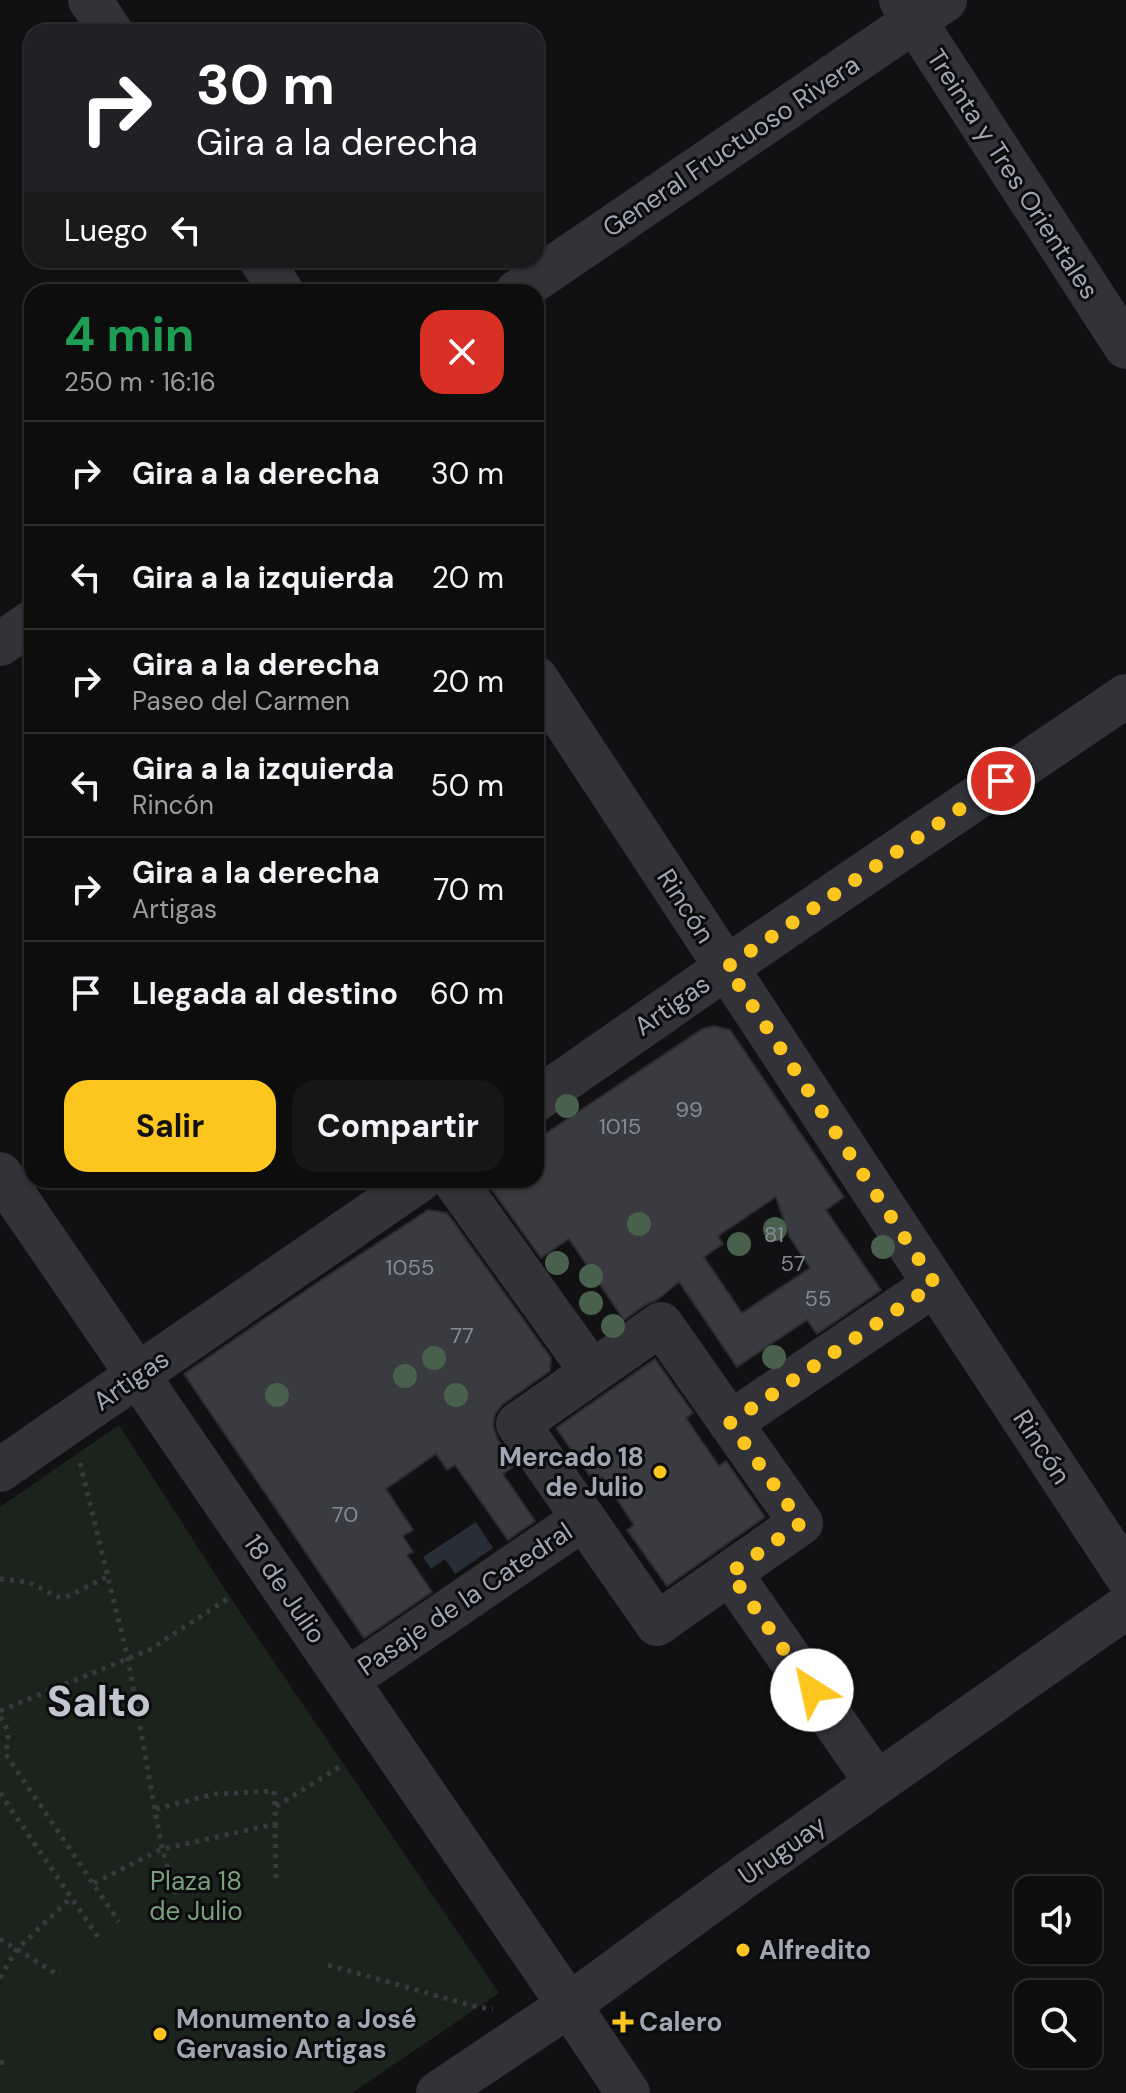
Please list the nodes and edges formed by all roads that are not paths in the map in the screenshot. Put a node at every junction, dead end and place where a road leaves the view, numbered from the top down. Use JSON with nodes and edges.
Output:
{"nodes":[{"id":1,"x":90,"y":0,"type":"edge"},
{"id":2,"x":920,"y":7,"type":"edge"},
{"id":3,"x":106,"y":24,"type":"edge"},
{"id":4,"x":528,"y":284,"type":"edge"},
{"id":5,"x":1126,"y":347,"type":"edge"},
{"id":6,"x":24,"y":628,"type":"edge"},
{"id":7,"x":0,"y":644,"type":"edge"},
{"id":8,"x":544,"y":690,"type":"edge"},
{"id":9,"x":1126,"y":696,"type":"edge"},
{"id":10,"x":727,"y":967,"type":"junction"},
{"id":11,"x":544,"y":1094,"type":"edge"},
{"id":12,"x":0,"y":1174,"type":"edge"},
{"id":13,"x":408,"y":1188,"type":"edge"},
{"id":14,"x":460,"y":1188,"type":"edge"},
{"id":15,"x":935,"y":1284,"type":"junction"},
{"id":16,"x":592,"y":1372,"type":"junction"},
{"id":17,"x":138,"y":1375,"type":"junction"},
{"id":18,"x":730,"y":1423,"type":"junction"},
{"id":19,"x":0,"y":1470,"type":"edge"},
{"id":20,"x":583,"y":1519,"type":"junction"},
{"id":21,"x":730,"y":1573,"type":"junction"},
{"id":22,"x":1126,"y":1575,"type":"edge"},
{"id":23,"x":1126,"y":1607,"type":"edge"},
{"id":24,"x":347,"y":1680,"type":"junction"},
{"id":25,"x":877,"y":1783,"type":"junction"},
{"id":26,"x":569,"y":2005,"type":"junction"},
{"id":27,"x":438,"y":2093,"type":"edge"},
{"id":28,"x":628,"y":2093,"type":"edge"}],
"edges":[{"from":1,"to":3,"type":"street"},
{"from":2,"to":4,"type":"street","name":"General Fructuoso Rivera"},
{"from":2,"to":5,"type":"street","name":"Treinta y Tres Orientales"},
{"from":6,"to":7,"type":"street"},
{"from":8,"to":10,"type":"street","name":"Rincón"},
{"from":9,"to":10,"type":"street","name":"Artigas"},
{"from":10,"to":11,"type":"street","name":"Artigas"},
{"from":10,"to":15,"type":"street","name":"Rincón"},
{"from":12,"to":17,"type":"street","name":"18 de Julio"},
{"from":13,"to":17,"type":"street","name":"Artigas"},
{"from":14,"to":16,"type":"street"},
{"from":15,"to":18,"type":"street"},
{"from":15,"to":22,"type":"street","name":"Rincón"},
{"from":16,"to":18,"type":"street"},
{"from":16,"to":20,"type":"street"},
{"from":17,"to":19,"type":"street","name":"Artigas"},
{"from":17,"to":24,"type":"street","name":"18 de Julio"},
{"from":18,"to":21,"type":"street"},
{"from":20,"to":21,"type":"street"},
{"from":20,"to":24,"type":"street","name":"Pasaje de la Catedral"},
{"from":21,"to":25,"type":"street"},
{"from":23,"to":25,"type":"street","name":"Uruguay"},
{"from":24,"to":26,"type":"street","name":"18 de Julio"},
{"from":25,"to":26,"type":"street","name":"Uruguay"},
{"from":26,"to":27,"type":"street","name":"Uruguay"},
{"from":26,"to":28,"type":"street","name":"18 de Julio"}]}
